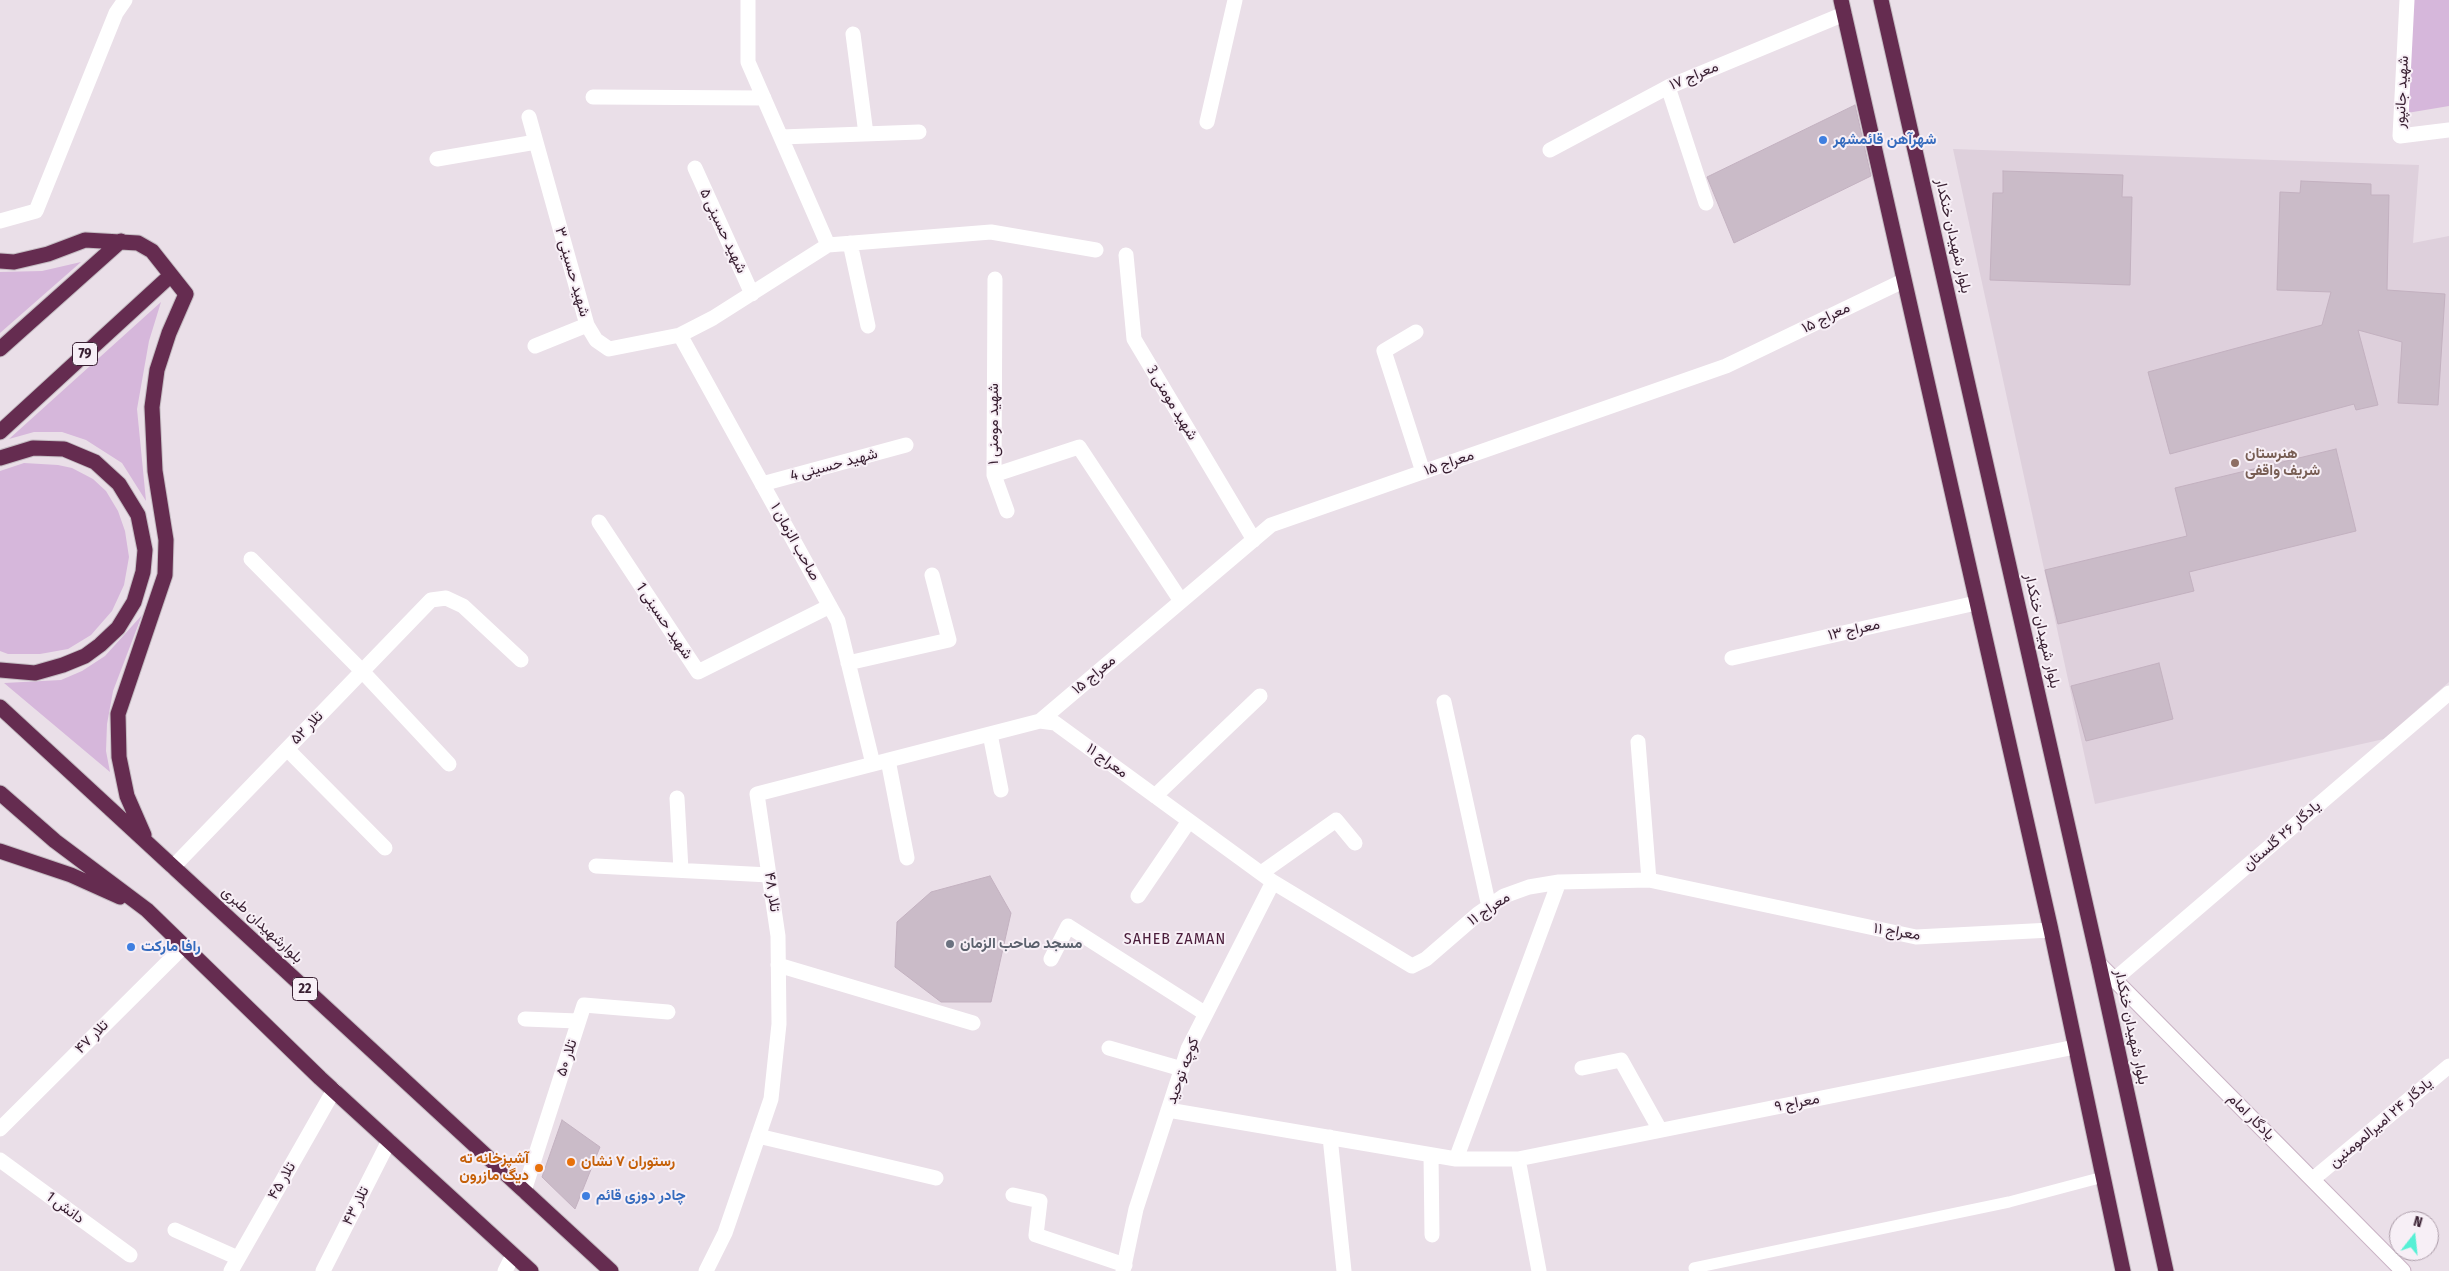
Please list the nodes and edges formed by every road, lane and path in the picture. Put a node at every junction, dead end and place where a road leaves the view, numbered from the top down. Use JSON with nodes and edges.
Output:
{"nodes":[{"id":1,"x":125,"y":0,"type":"edge"},
{"id":2,"x":748,"y":0,"type":"edge"},
{"id":3,"x":1235,"y":0,"type":"edge"},
{"id":4,"x":1881,"y":0,"type":"edge"},
{"id":5,"x":2407,"y":0,"type":"edge"},
{"id":6,"x":1842,"y":7,"type":"edge"},
{"id":7,"x":853,"y":34,"type":"dead end"},
{"id":8,"x":1668,"y":87,"type":"junction"},
{"id":9,"x":593,"y":97,"type":"dead end"},
{"id":10,"x":764,"y":98,"type":"junction"},
{"id":11,"x":529,"y":117,"type":"dead end"},
{"id":12,"x":1207,"y":122,"type":"dead end"},
{"id":13,"x":2449,"y":130,"type":"edge"},
{"id":14,"x":918,"y":132,"type":"dead end"},
{"id":15,"x":866,"y":134,"type":"junction"},
{"id":16,"x":781,"y":137,"type":"junction"},
{"id":17,"x":536,"y":142,"type":"junction"},
{"id":18,"x":1550,"y":150,"type":"dead end"},
{"id":19,"x":438,"y":159,"type":"dead end"},
{"id":20,"x":695,"y":168,"type":"dead end"},
{"id":21,"x":1706,"y":203,"type":"dead end"},
{"id":22,"x":0,"y":221,"type":"edge"},
{"id":23,"x":121,"y":240,"type":"junction"},
{"id":24,"x":850,"y":243,"type":"junction"},
{"id":25,"x":828,"y":245,"type":"junction"},
{"id":26,"x":1096,"y":250,"type":"dead end"},
{"id":27,"x":1126,"y":255,"type":"dead end"},
{"id":28,"x":0,"y":260,"type":"edge"},
{"id":29,"x":170,"y":276,"type":"junction"},
{"id":30,"x":995,"y":278,"type":"dead end"},
{"id":31,"x":1904,"y":281,"type":"junction"},
{"id":32,"x":752,"y":294,"type":"junction"},
{"id":33,"x":587,"y":325,"type":"junction"},
{"id":34,"x":868,"y":326,"type":"dead end"},
{"id":35,"x":1416,"y":332,"type":"dead end"},
{"id":36,"x":680,"y":335,"type":"junction"},
{"id":37,"x":535,"y":346,"type":"dead end"},
{"id":38,"x":0,"y":349,"type":"edge"},
{"id":39,"x":0,"y":432,"type":"edge"},
{"id":40,"x":906,"y":445,"type":"dead end"},
{"id":41,"x":0,"y":458,"type":"edge"},
{"id":42,"x":1423,"y":472,"type":"junction"},
{"id":43,"x":994,"y":475,"type":"junction"},
{"id":44,"x":762,"y":484,"type":"junction"},
{"id":45,"x":1007,"y":511,"type":"dead end"},
{"id":46,"x":598,"y":522,"type":"dead end"},
{"id":47,"x":1254,"y":540,"type":"junction"},
{"id":48,"x":251,"y":559,"type":"dead end"},
{"id":49,"x":932,"y":575,"type":"dead end"},
{"id":50,"x":1181,"y":601,"type":"junction"},
{"id":51,"x":1976,"y":603,"type":"junction"},
{"id":52,"x":830,"y":606,"type":"junction"},
{"id":53,"x":1732,"y":658,"type":"dead end"},
{"id":54,"x":520,"y":660,"type":"dead end"},
{"id":55,"x":848,"y":663,"type":"junction"},
{"id":56,"x":0,"y":670,"type":"edge"},
{"id":57,"x":362,"y":671,"type":"junction"},
{"id":58,"x":2449,"y":693,"type":"edge"},
{"id":59,"x":1260,"y":696,"type":"dead end"},
{"id":60,"x":1444,"y":702,"type":"dead end"},
{"id":61,"x":0,"y":706,"type":"edge"},
{"id":62,"x":1040,"y":721,"type":"junction"},
{"id":63,"x":990,"y":734,"type":"junction"},
{"id":64,"x":1638,"y":742,"type":"dead end"},
{"id":65,"x":288,"y":749,"type":"junction"},
{"id":66,"x":888,"y":760,"type":"junction"},
{"id":67,"x":449,"y":764,"type":"dead end"},
{"id":68,"x":873,"y":764,"type":"junction"},
{"id":69,"x":1000,"y":790,"type":"dead end"},
{"id":70,"x":0,"y":793,"type":"edge"},
{"id":71,"x":1155,"y":796,"type":"junction"},
{"id":72,"x":677,"y":798,"type":"dead end"},
{"id":73,"x":1189,"y":821,"type":"junction"},
{"id":74,"x":148,"y":843,"type":"junction"},
{"id":75,"x":1356,"y":843,"type":"dead end"},
{"id":76,"x":385,"y":848,"type":"dead end"},
{"id":77,"x":0,"y":851,"type":"edge"},
{"id":78,"x":907,"y":858,"type":"dead end"},
{"id":79,"x":596,"y":866,"type":"dead end"},
{"id":80,"x":173,"y":867,"type":"junction"},
{"id":81,"x":681,"y":870,"type":"junction"},
{"id":82,"x":1261,"y":873,"type":"junction"},
{"id":83,"x":769,"y":875,"type":"junction"},
{"id":84,"x":1649,"y":880,"type":"junction"},
{"id":85,"x":1273,"y":882,"type":"junction"},
{"id":86,"x":1559,"y":882,"type":"junction"},
{"id":87,"x":1138,"y":896,"type":"dead end"},
{"id":88,"x":1488,"y":907,"type":"junction"},
{"id":89,"x":147,"y":910,"type":"junction"},
{"id":90,"x":2051,"y":930,"type":"junction"},
{"id":91,"x":184,"y":946,"type":"junction"},
{"id":92,"x":1051,"y":959,"type":"dead end"},
{"id":93,"x":2099,"y":964,"type":"junction"},
{"id":94,"x":778,"y":965,"type":"junction"},
{"id":95,"x":2115,"y":979,"type":"junction"},
{"id":96,"x":668,"y":1012,"type":"dead end"},
{"id":97,"x":1206,"y":1014,"type":"junction"},
{"id":98,"x":525,"y":1019,"type":"dead end"},
{"id":99,"x":578,"y":1021,"type":"junction"},
{"id":100,"x":973,"y":1023,"type":"dead end"},
{"id":101,"x":2075,"y":1047,"type":"junction"},
{"id":102,"x":1109,"y":1048,"type":"dead end"},
{"id":103,"x":1582,"y":1068,"type":"dead end"},
{"id":104,"x":1182,"y":1069,"type":"junction"},
{"id":105,"x":2448,"y":1069,"type":"edge"},
{"id":106,"x":334,"y":1090,"type":"junction"},
{"id":107,"x":1168,"y":1110,"type":"junction"},
{"id":108,"x":0,"y":1129,"type":"edge"},
{"id":109,"x":1660,"y":1130,"type":"junction"},
{"id":110,"x":758,"y":1136,"type":"junction"},
{"id":111,"x":1330,"y":1137,"type":"junction"},
{"id":112,"x":389,"y":1141,"type":"junction"},
{"id":113,"x":1431,"y":1154,"type":"junction"},
{"id":114,"x":1456,"y":1159,"type":"junction"},
{"id":115,"x":1518,"y":1159,"type":"junction"},
{"id":116,"x":0,"y":1160,"type":"edge"},
{"id":117,"x":2103,"y":1177,"type":"junction"},
{"id":118,"x":936,"y":1178,"type":"dead end"},
{"id":119,"x":2313,"y":1179,"type":"junction"},
{"id":120,"x":524,"y":1191,"type":"junction"},
{"id":121,"x":1013,"y":1195,"type":"dead end"},
{"id":122,"x":175,"y":1230,"type":"dead end"},
{"id":123,"x":1432,"y":1235,"type":"dead end"},
{"id":124,"x":130,"y":1255,"type":"dead end"},
{"id":125,"x":513,"y":1255,"type":"junction"},
{"id":126,"x":234,"y":1265,"type":"edge"},
{"id":127,"x":1124,"y":1268,"type":"edge"},
{"id":128,"x":1694,"y":1268,"type":"dead end"},
{"id":129,"x":323,"y":1271,"type":"edge"},
{"id":130,"x":504,"y":1271,"type":"edge"},
{"id":131,"x":531,"y":1271,"type":"edge"},
{"id":132,"x":611,"y":1271,"type":"edge"},
{"id":133,"x":706,"y":1271,"type":"edge"},
{"id":134,"x":1344,"y":1271,"type":"edge"},
{"id":135,"x":1540,"y":1271,"type":"edge"},
{"id":136,"x":2123,"y":1271,"type":"edge"},
{"id":137,"x":2166,"y":1271,"type":"edge"},
{"id":138,"x":2403,"y":1271,"type":"edge"}],
"edges":[{"from":1,"to":22,"type":"street"},
{"from":2,"to":10,"type":"street"},
{"from":3,"to":12,"type":"street"},
{"from":4,"to":93,"type":"highway","name":"بلوار شهیدان خنکدار"},
{"from":5,"to":13,"type":"street","name":"شهید جانپور"},
{"from":6,"to":8,"type":"street","name":"معراج ۱۷"},
{"from":6,"to":31,"type":"highway"},
{"from":7,"to":15,"type":"street"},
{"from":8,"to":18,"type":"street","name":"معراج ۱۷"},
{"from":8,"to":21,"type":"street"},
{"from":9,"to":10,"type":"street"},
{"from":10,"to":16,"type":"street"},
{"from":11,"to":17,"type":"street","name":"شهید حسینی ۳"},
{"from":14,"to":15,"type":"street"},
{"from":15,"to":16,"type":"street"},
{"from":16,"to":25,"type":"street"},
{"from":17,"to":19,"type":"street"},
{"from":17,"to":33,"type":"street","name":"شهید حسینی ۳"},
{"from":20,"to":32,"type":"street","name":"شهید حسینی ۵"},
{"from":23,"to":28,"type":"highway"},
{"from":23,"to":29,"type":"highway"},
{"from":23,"to":38,"type":"highway"},
{"from":24,"to":25,"type":"street"},
{"from":24,"to":26,"type":"street"},
{"from":24,"to":34,"type":"street"},
{"from":25,"to":32,"type":"street","name":"شهید حسینی ۳"},
{"from":27,"to":47,"type":"street","name":"شهید مومنی 3"},
{"from":29,"to":39,"type":"highway","number":"79"},
{"from":29,"to":74,"type":"highway"},
{"from":30,"to":43,"type":"street","name":"شهید مومنی ۱"},
{"from":31,"to":42,"type":"street","name":"معراج ۱۵"},
{"from":31,"to":51,"type":"highway"},
{"from":32,"to":36,"type":"street","name":"شهید حسینی ۳"},
{"from":33,"to":36,"type":"street","name":"شهید حسینی ۳"},
{"from":33,"to":37,"type":"street"},
{"from":35,"to":42,"type":"street"},
{"from":36,"to":44,"type":"street","name":"صاحب الزمان ۱"},
{"from":40,"to":44,"type":"street","name":"شهید حسینی 4"},
{"from":41,"to":56,"type":"highway"},
{"from":42,"to":47,"type":"street","name":"معراج ۱۵"},
{"from":43,"to":45,"type":"street"},
{"from":43,"to":50,"type":"street","name":"شهید مومنی ۱"},
{"from":44,"to":52,"type":"street","name":"صاحب الزمان ۱"},
{"from":46,"to":52,"type":"street","name":"شهید حسینی 1"},
{"from":47,"to":50,"type":"street","name":"معراج ۱۵"},
{"from":48,"to":57,"type":"street"},
{"from":49,"to":55,"type":"street"},
{"from":50,"to":62,"type":"street","name":"معراج ۱۵"},
{"from":51,"to":53,"type":"street","name":"معراج ۱۳"},
{"from":51,"to":90,"type":"highway"},
{"from":52,"to":55,"type":"street","name":"صاحب الزمان ۱"},
{"from":54,"to":57,"type":"street","name":"تلار ۵۲"},
{"from":55,"to":68,"type":"street","name":"صاحب الزمان ۱"},
{"from":57,"to":65,"type":"street","name":"تلار ۵۲"},
{"from":57,"to":67,"type":"street"},
{"from":58,"to":95,"type":"street","name":"یادگار ۲۶ گلستان"},
{"from":59,"to":71,"type":"street"},
{"from":60,"to":88,"type":"street"},
{"from":61,"to":74,"type":"highway","name":"بلوارشهیدان طبری","number":"22"},
{"from":62,"to":63,"type":"street","name":"تلار ۴۸"},
{"from":62,"to":71,"type":"street","name":"معراج ۱۱"},
{"from":63,"to":66,"type":"street","name":"تلار ۴۸"},
{"from":63,"to":69,"type":"street"},
{"from":64,"to":84,"type":"street"},
{"from":65,"to":76,"type":"street"},
{"from":65,"to":80,"type":"street","name":"تلار ۵۲"},
{"from":66,"to":68,"type":"street","name":"تلار ۴۸"},
{"from":66,"to":78,"type":"street"},
{"from":68,"to":83,"type":"street","name":"تلار ۴۸"},
{"from":70,"to":89,"type":"highway"},
{"from":71,"to":73,"type":"street","name":"معراج ۱۱"},
{"from":72,"to":81,"type":"street"},
{"from":73,"to":82,"type":"street","name":"معراج ۱۱"},
{"from":73,"to":87,"type":"street"},
{"from":74,"to":80,"type":"highway","name":"بلوارشهیدان طبری","number":"22"},
{"from":75,"to":82,"type":"street"},
{"from":77,"to":89,"type":"highway"},
{"from":79,"to":81,"type":"street"},
{"from":80,"to":120,"type":"highway","name":"بلوارشهیدان طبری","number":"22"},
{"from":81,"to":83,"type":"street"},
{"from":82,"to":85,"type":"street","name":"معراج ۱۱"},
{"from":83,"to":94,"type":"street","name":"تلار ۴۸"},
{"from":84,"to":86,"type":"street","name":"معراج ۱۱"},
{"from":84,"to":90,"type":"street","name":"معراج ۱۱"},
{"from":85,"to":88,"type":"street","name":"معراج ۱۱"},
{"from":85,"to":97,"type":"street","name":"کوچه توحید"},
{"from":86,"to":88,"type":"street","name":"معراج ۱۱"},
{"from":86,"to":114,"type":"street"},
{"from":89,"to":91,"type":"highway"},
{"from":90,"to":101,"type":"highway"},
{"from":91,"to":106,"type":"highway"},
{"from":91,"to":108,"type":"street","name":"تلار ۴۷"},
{"from":92,"to":97,"type":"street"},
{"from":93,"to":95,"type":"street","name":"یادگار امام"},
{"from":93,"to":137,"type":"highway","name":"بلوار شهیدان خنکدار"},
{"from":94,"to":100,"type":"street"},
{"from":94,"to":110,"type":"street","name":"تلار ۴۸"},
{"from":95,"to":119,"type":"street","name":"یادگار امام"},
{"from":96,"to":99,"type":"street","name":"تلار ۵۰"},
{"from":97,"to":104,"type":"street","name":"کوچه توحید"},
{"from":98,"to":99,"type":"street"},
{"from":99,"to":120,"type":"street","name":"تلار ۵۰"},
{"from":101,"to":109,"type":"street","name":"معراج ۹"},
{"from":101,"to":117,"type":"highway"},
{"from":102,"to":104,"type":"street"},
{"from":103,"to":109,"type":"street"},
{"from":104,"to":107,"type":"street","name":"کوچه توحید"},
{"from":105,"to":119,"type":"street","name":"یادگار ۲۴ امیرالمومنین"},
{"from":106,"to":112,"type":"highway"},
{"from":106,"to":126,"type":"street","name":"تلار ۴۵"},
{"from":107,"to":111,"type":"street","name":"معراج ۹"},
{"from":107,"to":127,"type":"street","name":"کوچه توحید"},
{"from":109,"to":115,"type":"street","name":"معراج ۹"},
{"from":110,"to":118,"type":"street"},
{"from":110,"to":133,"type":"street","name":"تلار ۴۸"},
{"from":111,"to":113,"type":"street","name":"معراج ۹"},
{"from":111,"to":134,"type":"street"},
{"from":112,"to":125,"type":"highway"},
{"from":112,"to":129,"type":"street","name":"تلار ۴۳"},
{"from":113,"to":114,"type":"street","name":"معراج ۹"},
{"from":113,"to":123,"type":"street"},
{"from":114,"to":115,"type":"street","name":"معراج ۹"},
{"from":115,"to":135,"type":"street"},
{"from":116,"to":124,"type":"street","name":"دانش 1"},
{"from":117,"to":128,"type":"lane"},
{"from":117,"to":136,"type":"highway"},
{"from":119,"to":138,"type":"street","name":"یادگار امام"},
{"from":120,"to":132,"type":"highway","name":"بلوارشهیدان طبری","number":"22"},
{"from":121,"to":127,"type":"street"},
{"from":122,"to":126,"type":"street"},
{"from":125,"to":130,"type":"street"},
{"from":125,"to":131,"type":"highway"}]}
